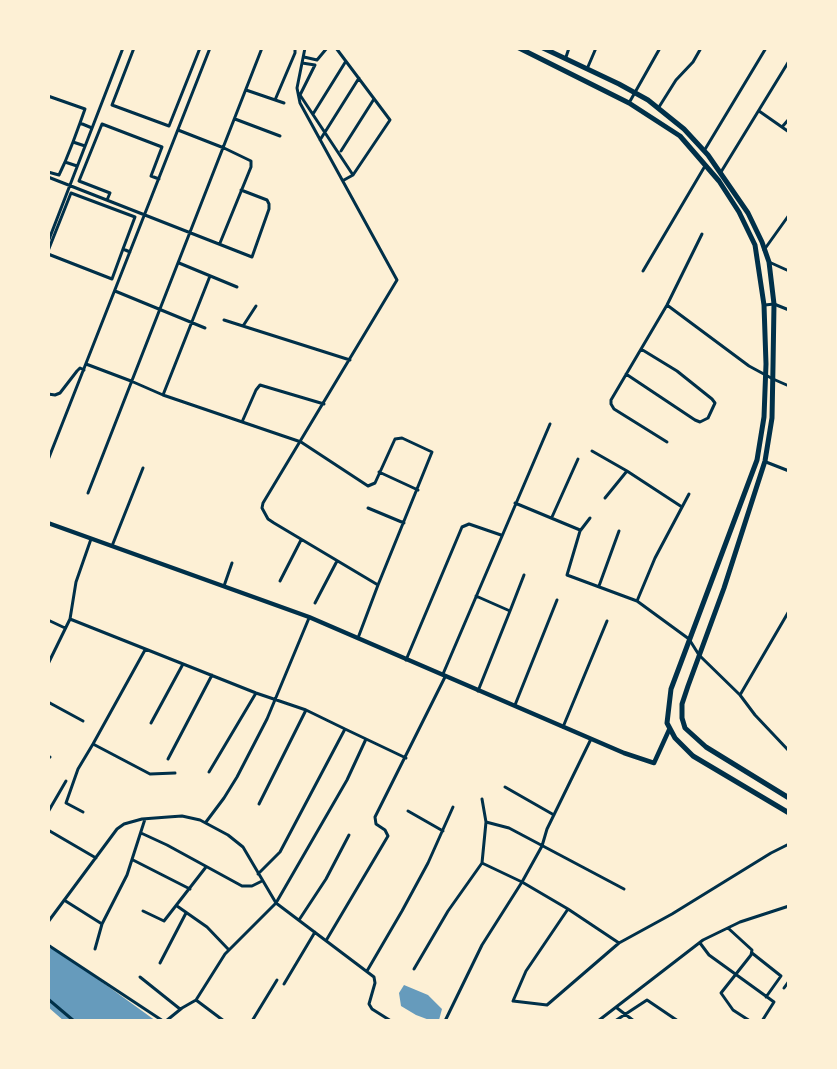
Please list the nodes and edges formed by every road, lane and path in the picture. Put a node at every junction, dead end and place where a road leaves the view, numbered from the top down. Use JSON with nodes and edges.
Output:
{"nodes":[{"id":1,"x":123,"y":48,"type":"edge"},
{"id":2,"x":134,"y":48,"type":"edge"},
{"id":3,"x":200,"y":48,"type":"edge"},
{"id":4,"x":210,"y":48,"type":"edge"},
{"id":5,"x":262,"y":48,"type":"edge"},
{"id":6,"x":295,"y":48,"type":"edge"},
{"id":7,"x":305,"y":48,"type":"edge"},
{"id":8,"x":327,"y":48,"type":"edge"},
{"id":9,"x":336,"y":48,"type":"edge"},
{"id":10,"x":519,"y":48,"type":"edge"},
{"id":11,"x":543,"y":48,"type":"edge"},
{"id":12,"x":569,"y":48,"type":"edge"},
{"id":13,"x":596,"y":48,"type":"edge"},
{"id":14,"x":660,"y":48,"type":"edge"},
{"id":15,"x":701,"y":48,"type":"edge"},
{"id":16,"x":766,"y":48,"type":"edge"},
{"id":17,"x":304,"y":57,"type":"junction"},
{"id":18,"x":565,"y":58,"type":"junction"},
{"id":19,"x":118,"y":60,"type":"junction"},
{"id":20,"x":317,"y":60,"type":"junction"},
{"id":21,"x":346,"y":61,"type":"junction"},
{"id":22,"x":789,"y":61,"type":"edge"},
{"id":23,"x":128,"y":63,"type":"junction"},
{"id":24,"x":302,"y":63,"type":"junction"},
{"id":25,"x":315,"y":65,"type":"junction"},
{"id":26,"x":587,"y":69,"type":"junction"},
{"id":27,"x":359,"y":78,"type":"junction"},
{"id":28,"x":246,"y":90,"type":"junction"},
{"id":29,"x":635,"y":93,"type":"junction"},
{"id":30,"x":48,"y":96,"type":"edge"},
{"id":31,"x":374,"y":99,"type":"junction"},
{"id":32,"x":275,"y":100,"type":"junction"},
{"id":33,"x":284,"y":103,"type":"dead end"},
{"id":34,"x":629,"y":103,"type":"junction"},
{"id":35,"x":658,"y":109,"type":"junction"},
{"id":36,"x":759,"y":111,"type":"junction"},
{"id":37,"x":312,"y":114,"type":"junction"},
{"id":38,"x":789,"y":118,"type":"edge"},
{"id":39,"x":235,"y":119,"type":"junction"},
{"id":40,"x":80,"y":123,"type":"junction"},
{"id":41,"x":782,"y":127,"type":"junction"},
{"id":42,"x":92,"y":128,"type":"junction"},
{"id":43,"x":178,"y":130,"type":"junction"},
{"id":44,"x":325,"y":132,"type":"junction"},
{"id":45,"x":789,"y":132,"type":"edge"},
{"id":46,"x":280,"y":136,"type":"dead end"},
{"id":47,"x":320,"y":140,"type":"junction"},
{"id":48,"x":73,"y":141,"type":"junction"},
{"id":49,"x":85,"y":146,"type":"junction"},
{"id":50,"x":224,"y":148,"type":"junction"},
{"id":51,"x":341,"y":151,"type":"dead end"},
{"id":52,"x":704,"y":151,"type":"junction"},
{"id":53,"x":65,"y":162,"type":"junction"},
{"id":54,"x":706,"y":164,"type":"junction"},
{"id":55,"x":77,"y":166,"type":"junction"},
{"id":56,"x":48,"y":172,"type":"edge"},
{"id":57,"x":721,"y":172,"type":"junction"},
{"id":58,"x":353,"y":175,"type":"junction"},
{"id":59,"x":48,"y":177,"type":"edge"},
{"id":60,"x":159,"y":179,"type":"junction"},
{"id":61,"x":343,"y":180,"type":"junction"},
{"id":62,"x":70,"y":186,"type":"junction"},
{"id":63,"x":242,"y":190,"type":"junction"},
{"id":64,"x":107,"y":200,"type":"junction"},
{"id":65,"x":145,"y":214,"type":"junction"},
{"id":66,"x":789,"y":215,"type":"edge"},
{"id":67,"x":50,"y":231,"type":"edge"},
{"id":68,"x":191,"y":232,"type":"junction"},
{"id":69,"x":702,"y":234,"type":"dead end"},
{"id":70,"x":48,"y":242,"type":"edge"},
{"id":71,"x":220,"y":243,"type":"junction"},
{"id":72,"x":123,"y":249,"type":"junction"},
{"id":73,"x":764,"y":250,"type":"junction"},
{"id":74,"x":130,"y":252,"type":"junction"},
{"id":75,"x":48,"y":253,"type":"edge"},
{"id":76,"x":769,"y":262,"type":"junction"},
{"id":77,"x":179,"y":263,"type":"junction"},
{"id":78,"x":643,"y":271,"type":"dead end"},
{"id":79,"x":789,"y":271,"type":"edge"},
{"id":80,"x":210,"y":276,"type":"junction"},
{"id":81,"x":237,"y":287,"type":"dead end"},
{"id":82,"x":114,"y":291,"type":"junction"},
{"id":83,"x":774,"y":304,"type":"junction"},
{"id":84,"x":667,"y":305,"type":"junction"},
{"id":85,"x":764,"y":305,"type":"junction"},
{"id":86,"x":256,"y":306,"type":"dead end"},
{"id":87,"x":160,"y":310,"type":"junction"},
{"id":88,"x":789,"y":310,"type":"edge"},
{"id":89,"x":224,"y":320,"type":"dead end"},
{"id":90,"x":191,"y":322,"type":"junction"},
{"id":91,"x":243,"y":326,"type":"junction"},
{"id":92,"x":205,"y":328,"type":"dead end"},
{"id":93,"x":640,"y":349,"type":"junction"},
{"id":94,"x":351,"y":360,"type":"junction"},
{"id":95,"x":86,"y":364,"type":"junction"},
{"id":96,"x":84,"y":370,"type":"junction"},
{"id":97,"x":626,"y":374,"type":"junction"},
{"id":98,"x":765,"y":375,"type":"junction"},
{"id":99,"x":773,"y":380,"type":"junction"},
{"id":100,"x":131,"y":381,"type":"junction"},
{"id":101,"x":789,"y":386,"type":"edge"},
{"id":102,"x":48,"y":394,"type":"edge"},
{"id":103,"x":163,"y":395,"type":"junction"},
{"id":104,"x":324,"y":404,"type":"junction"},
{"id":105,"x":242,"y":422,"type":"junction"},
{"id":106,"x":550,"y":424,"type":"dead end"},
{"id":107,"x":301,"y":442,"type":"junction"},
{"id":108,"x":667,"y":442,"type":"dead end"},
{"id":109,"x":592,"y":452,"type":"dead end"},
{"id":110,"x":48,"y":457,"type":"edge"},
{"id":111,"x":578,"y":459,"type":"dead end"},
{"id":112,"x":765,"y":461,"type":"junction"},
{"id":113,"x":143,"y":468,"type":"dead end"},
{"id":114,"x":627,"y":471,"type":"junction"},
{"id":115,"x":789,"y":471,"type":"edge"},
{"id":116,"x":379,"y":472,"type":"junction"},
{"id":117,"x":418,"y":490,"type":"junction"},
{"id":118,"x":88,"y":493,"type":"dead end"},
{"id":119,"x":688,"y":494,"type":"dead end"},
{"id":120,"x":605,"y":498,"type":"dead end"},
{"id":121,"x":515,"y":503,"type":"junction"},
{"id":122,"x":682,"y":507,"type":"junction"},
{"id":123,"x":368,"y":508,"type":"dead end"},
{"id":124,"x":552,"y":517,"type":"junction"},
{"id":125,"x":590,"y":518,"type":"dead end"},
{"id":126,"x":48,"y":523,"type":"edge"},
{"id":127,"x":404,"y":523,"type":"junction"},
{"id":128,"x":580,"y":531,"type":"junction"},
{"id":129,"x":619,"y":531,"type":"dead end"},
{"id":130,"x":501,"y":535,"type":"junction"},
{"id":131,"x":91,"y":538,"type":"junction"},
{"id":132,"x":302,"y":540,"type":"junction"},
{"id":133,"x":112,"y":546,"type":"junction"},
{"id":134,"x":337,"y":561,"type":"junction"},
{"id":135,"x":232,"y":563,"type":"dead end"},
{"id":136,"x":524,"y":575,"type":"dead end"},
{"id":137,"x":280,"y":580,"type":"dead end"},
{"id":138,"x":378,"y":585,"type":"junction"},
{"id":139,"x":599,"y":586,"type":"junction"},
{"id":140,"x":223,"y":587,"type":"junction"},
{"id":141,"x":476,"y":596,"type":"junction"},
{"id":142,"x":557,"y":600,"type":"dead end"},
{"id":143,"x":637,"y":601,"type":"junction"},
{"id":144,"x":315,"y":603,"type":"dead end"},
{"id":145,"x":789,"y":611,"type":"edge"},
{"id":146,"x":510,"y":612,"type":"junction"},
{"id":147,"x":309,"y":617,"type":"junction"},
{"id":148,"x":70,"y":619,"type":"junction"},
{"id":149,"x":48,"y":620,"type":"edge"},
{"id":150,"x":607,"y":621,"type":"dead end"},
{"id":151,"x":66,"y":628,"type":"junction"},
{"id":152,"x":358,"y":638,"type":"junction"},
{"id":153,"x":689,"y":639,"type":"junction"},
{"id":154,"x":145,"y":650,"type":"junction"},
{"id":155,"x":699,"y":655,"type":"junction"},
{"id":156,"x":406,"y":660,"type":"junction"},
{"id":157,"x":48,"y":664,"type":"edge"},
{"id":158,"x":183,"y":664,"type":"junction"},
{"id":159,"x":212,"y":675,"type":"junction"},
{"id":160,"x":443,"y":676,"type":"junction"},
{"id":161,"x":478,"y":691,"type":"junction"},
{"id":162,"x":256,"y":693,"type":"junction"},
{"id":163,"x":740,"y":695,"type":"junction"},
{"id":164,"x":275,"y":700,"type":"junction"},
{"id":165,"x":48,"y":702,"type":"edge"},
{"id":166,"x":514,"y":706,"type":"junction"},
{"id":167,"x":306,"y":710,"type":"junction"},
{"id":168,"x":83,"y":722,"type":"dead end"},
{"id":169,"x":150,"y":723,"type":"dead end"},
{"id":170,"x":563,"y":727,"type":"junction"},
{"id":171,"x":345,"y":729,"type":"junction"},
{"id":172,"x":669,"y":730,"type":"junction"},
{"id":173,"x":366,"y":739,"type":"junction"},
{"id":174,"x":591,"y":739,"type":"junction"},
{"id":175,"x":93,"y":744,"type":"junction"},
{"id":176,"x":789,"y":751,"type":"edge"},
{"id":177,"x":406,"y":758,"type":"junction"},
{"id":178,"x":168,"y":759,"type":"dead end"},
{"id":179,"x":210,"y":772,"type":"dead end"},
{"id":180,"x":175,"y":773,"type":"dead end"},
{"id":181,"x":66,"y":781,"type":"dead end"},
{"id":182,"x":505,"y":787,"type":"dead end"},
{"id":183,"x":789,"y":798,"type":"edge"},
{"id":184,"x":482,"y":799,"type":"dead end"},
{"id":185,"x":259,"y":804,"type":"dead end"},
{"id":186,"x":453,"y":807,"type":"dead end"},
{"id":187,"x":408,"y":811,"type":"dead end"},
{"id":188,"x":48,"y":812,"type":"edge"},
{"id":189,"x":83,"y":812,"type":"dead end"},
{"id":190,"x":789,"y":813,"type":"edge"},
{"id":191,"x":554,"y":815,"type":"junction"},
{"id":192,"x":146,"y":819,"type":"junction"},
{"id":193,"x":206,"y":822,"type":"junction"},
{"id":194,"x":486,"y":822,"type":"junction"},
{"id":195,"x":48,"y":831,"type":"edge"},
{"id":196,"x":443,"y":831,"type":"junction"},
{"id":197,"x":141,"y":833,"type":"junction"},
{"id":198,"x":349,"y":835,"type":"dead end"},
{"id":199,"x":789,"y":844,"type":"edge"},
{"id":200,"x":542,"y":846,"type":"junction"},
{"id":201,"x":96,"y":858,"type":"junction"},
{"id":202,"x":132,"y":859,"type":"junction"},
{"id":203,"x":482,"y":863,"type":"junction"},
{"id":204,"x":206,"y":867,"type":"junction"},
{"id":205,"x":258,"y":874,"type":"junction"},
{"id":206,"x":262,"y":881,"type":"junction"},
{"id":207,"x":522,"y":882,"type":"junction"},
{"id":208,"x":190,"y":889,"type":"junction"},
{"id":209,"x":624,"y":889,"type":"dead end"},
{"id":210,"x":64,"y":900,"type":"junction"},
{"id":211,"x":276,"y":903,"type":"junction"},
{"id":212,"x":177,"y":906,"type":"junction"},
{"id":213,"x":789,"y":906,"type":"edge"},
{"id":214,"x":568,"y":909,"type":"junction"},
{"id":215,"x":143,"y":911,"type":"dead end"},
{"id":216,"x":186,"y":913,"type":"junction"},
{"id":217,"x":299,"y":920,"type":"junction"},
{"id":218,"x":48,"y":922,"type":"edge"},
{"id":219,"x":102,"y":924,"type":"junction"},
{"id":220,"x":729,"y":928,"type":"junction"},
{"id":221,"x":315,"y":932,"type":"junction"},
{"id":222,"x":327,"y":939,"type":"junction"},
{"id":223,"x":620,"y":943,"type":"junction"},
{"id":224,"x":700,"y":943,"type":"junction"},
{"id":225,"x":48,"y":945,"type":"edge"},
{"id":226,"x":95,"y":949,"type":"dead end"},
{"id":227,"x":229,"y":950,"type":"junction"},
{"id":228,"x":752,"y":953,"type":"junction"},
{"id":229,"x":160,"y":963,"type":"dead end"},
{"id":230,"x":414,"y":969,"type":"dead end"},
{"id":231,"x":367,"y":971,"type":"junction"},
{"id":232,"x":736,"y":975,"type":"junction"},
{"id":233,"x":140,"y":977,"type":"dead end"},
{"id":234,"x":277,"y":980,"type":"dead end"},
{"id":235,"x":789,"y":981,"type":"edge"},
{"id":236,"x":284,"y":984,"type":"dead end"},
{"id":237,"x":784,"y":988,"type":"dead end"},
{"id":238,"x":766,"y":997,"type":"junction"},
{"id":239,"x":48,"y":999,"type":"edge"},
{"id":240,"x":196,"y":1000,"type":"junction"},
{"id":241,"x":617,"y":1008,"type":"junction"},
{"id":242,"x":180,"y":1010,"type":"junction"},
{"id":243,"x":625,"y":1014,"type":"junction"},
{"id":244,"x":74,"y":1021,"type":"edge"},
{"id":245,"x":164,"y":1021,"type":"edge"},
{"id":246,"x":224,"y":1021,"type":"edge"},
{"id":247,"x":252,"y":1021,"type":"edge"},
{"id":248,"x":391,"y":1021,"type":"edge"},
{"id":249,"x":445,"y":1021,"type":"edge"},
{"id":250,"x":598,"y":1021,"type":"edge"},
{"id":251,"x":615,"y":1021,"type":"edge"},
{"id":252,"x":634,"y":1021,"type":"edge"},
{"id":253,"x":678,"y":1021,"type":"edge"},
{"id":254,"x":750,"y":1021,"type":"edge"},
{"id":255,"x":762,"y":1021,"type":"edge"}],
"edges":[{"from":1,"to":19,"type":"street"},
{"from":2,"to":23,"type":"street"},
{"from":3,"to":23,"type":"street"},
{"from":4,"to":43,"type":"street"},
{"from":5,"to":28,"type":"street"},
{"from":6,"to":32,"type":"street"},
{"from":7,"to":17,"type":"street"},
{"from":8,"to":20,"type":"street"},
{"from":9,"to":21,"type":"street"},
{"from":10,"to":34,"type":"main road"},
{"from":11,"to":18,"type":"main road"},
{"from":12,"to":18,"type":"street"},
{"from":13,"to":26,"type":"street"},
{"from":14,"to":29,"type":"street"},
{"from":15,"to":35,"type":"street"},
{"from":16,"to":52,"type":"street"},
{"from":17,"to":20,"type":"street"},
{"from":17,"to":24,"type":"street"},
{"from":18,"to":26,"type":"main road"},
{"from":19,"to":23,"type":"street"},
{"from":19,"to":42,"type":"street"},
{"from":20,"to":25,"type":"street"},
{"from":21,"to":27,"type":"street"},
{"from":21,"to":37,"type":"street"},
{"from":22,"to":36,"type":"street"},
{"from":24,"to":25,"type":"street"},
{"from":24,"to":47,"type":"street"},
{"from":25,"to":37,"type":"street"},
{"from":26,"to":29,"type":"main road"},
{"from":27,"to":31,"type":"street"},
{"from":27,"to":44,"type":"street"},
{"from":28,"to":32,"type":"street"},
{"from":28,"to":39,"type":"street"},
{"from":29,"to":34,"type":"street"},
{"from":29,"to":35,"type":"main road"},
{"from":30,"to":40,"type":"street"},
{"from":31,"to":51,"type":"street"},
{"from":31,"to":58,"type":"street"},
{"from":32,"to":33,"type":"street"},
{"from":34,"to":54,"type":"main road"},
{"from":35,"to":52,"type":"main road"},
{"from":36,"to":41,"type":"street"},
{"from":36,"to":57,"type":"street"},
{"from":37,"to":44,"type":"street"},
{"from":38,"to":41,"type":"street"},
{"from":39,"to":46,"type":"street"},
{"from":39,"to":50,"type":"street"},
{"from":40,"to":42,"type":"street"},
{"from":40,"to":48,"type":"street"},
{"from":41,"to":45,"type":"street"},
{"from":42,"to":49,"type":"street"},
{"from":43,"to":50,"type":"street"},
{"from":43,"to":60,"type":"street"},
{"from":44,"to":47,"type":"street"},
{"from":44,"to":58,"type":"street"},
{"from":47,"to":61,"type":"street"},
{"from":48,"to":49,"type":"street"},
{"from":48,"to":53,"type":"street"},
{"from":49,"to":55,"type":"street"},
{"from":50,"to":63,"type":"street"},
{"from":50,"to":68,"type":"street"},
{"from":52,"to":57,"type":"main road"},
{"from":53,"to":55,"type":"street"},
{"from":53,"to":56,"type":"street"},
{"from":54,"to":78,"type":"street"},
{"from":54,"to":85,"type":"main road"},
{"from":55,"to":62,"type":"street"},
{"from":57,"to":73,"type":"main road"},
{"from":58,"to":61,"type":"street"},
{"from":59,"to":62,"type":"street"},
{"from":60,"to":64,"type":"street"},
{"from":60,"to":65,"type":"street"},
{"from":61,"to":94,"type":"street"},
{"from":62,"to":64,"type":"street"},
{"from":62,"to":67,"type":"street"},
{"from":63,"to":71,"type":"street"},
{"from":63,"to":71,"type":"street"},
{"from":64,"to":65,"type":"street"},
{"from":65,"to":68,"type":"street"},
{"from":65,"to":74,"type":"street"},
{"from":66,"to":73,"type":"street"},
{"from":67,"to":70,"type":"street"},
{"from":68,"to":71,"type":"street"},
{"from":68,"to":77,"type":"street"},
{"from":69,"to":84,"type":"street"},
{"from":72,"to":74,"type":"street"},
{"from":72,"to":75,"type":"street"},
{"from":72,"to":75,"type":"street"},
{"from":73,"to":76,"type":"main road"},
{"from":74,"to":82,"type":"street"},
{"from":76,"to":79,"type":"street"},
{"from":76,"to":83,"type":"main road"},
{"from":77,"to":80,"type":"street"},
{"from":77,"to":87,"type":"street"},
{"from":80,"to":81,"type":"street"},
{"from":80,"to":90,"type":"street"},
{"from":82,"to":87,"type":"street"},
{"from":82,"to":95,"type":"street"},
{"from":83,"to":85,"type":"street"},
{"from":83,"to":88,"type":"street"},
{"from":83,"to":99,"type":"main road"},
{"from":84,"to":93,"type":"street"},
{"from":84,"to":98,"type":"street"},
{"from":85,"to":98,"type":"main road"},
{"from":86,"to":91,"type":"street"},
{"from":87,"to":90,"type":"street"},
{"from":87,"to":100,"type":"street"},
{"from":89,"to":91,"type":"street"},
{"from":90,"to":92,"type":"street"},
{"from":90,"to":103,"type":"street"},
{"from":91,"to":94,"type":"street"},
{"from":93,"to":97,"type":"street"},
{"from":93,"to":97,"type":"street"},
{"from":94,"to":104,"type":"street"},
{"from":95,"to":96,"type":"street"},
{"from":95,"to":100,"type":"street"},
{"from":96,"to":102,"type":"street"},
{"from":96,"to":110,"type":"street"},
{"from":97,"to":108,"type":"street"},
{"from":98,"to":99,"type":"street"},
{"from":98,"to":153,"type":"main road"},
{"from":99,"to":101,"type":"street"},
{"from":99,"to":112,"type":"main road"},
{"from":100,"to":103,"type":"street"},
{"from":100,"to":118,"type":"street"},
{"from":103,"to":105,"type":"street"},
{"from":104,"to":105,"type":"street"},
{"from":104,"to":107,"type":"street"},
{"from":105,"to":107,"type":"street"},
{"from":106,"to":121,"type":"street"},
{"from":107,"to":116,"type":"street"},
{"from":107,"to":132,"type":"street"},
{"from":109,"to":114,"type":"street"},
{"from":111,"to":124,"type":"street"},
{"from":112,"to":115,"type":"street"},
{"from":112,"to":155,"type":"main road"},
{"from":113,"to":133,"type":"street"},
{"from":114,"to":120,"type":"street"},
{"from":114,"to":122,"type":"street"},
{"from":116,"to":117,"type":"street"},
{"from":116,"to":117,"type":"street"},
{"from":117,"to":127,"type":"street"},
{"from":119,"to":122,"type":"street"},
{"from":121,"to":124,"type":"street"},
{"from":121,"to":130,"type":"street"},
{"from":122,"to":143,"type":"street"},
{"from":123,"to":127,"type":"street"},
{"from":124,"to":128,"type":"street"},
{"from":125,"to":128,"type":"street"},
{"from":126,"to":131,"type":"street"},
{"from":127,"to":138,"type":"street"},
{"from":128,"to":139,"type":"street"},
{"from":129,"to":139,"type":"street"},
{"from":130,"to":141,"type":"street"},
{"from":130,"to":156,"type":"street"},
{"from":131,"to":133,"type":"street"},
{"from":131,"to":148,"type":"street"},
{"from":132,"to":134,"type":"street"},
{"from":132,"to":137,"type":"street"},
{"from":133,"to":140,"type":"street"},
{"from":134,"to":138,"type":"street"},
{"from":134,"to":144,"type":"street"},
{"from":135,"to":140,"type":"street"},
{"from":136,"to":146,"type":"street"},
{"from":138,"to":152,"type":"street"},
{"from":139,"to":143,"type":"street"},
{"from":140,"to":147,"type":"street"},
{"from":141,"to":146,"type":"street"},
{"from":141,"to":160,"type":"street"},
{"from":142,"to":166,"type":"street"},
{"from":143,"to":153,"type":"street"},
{"from":145,"to":163,"type":"street"},
{"from":146,"to":161,"type":"street"},
{"from":147,"to":152,"type":"street"},
{"from":147,"to":164,"type":"street"},
{"from":148,"to":151,"type":"street"},
{"from":148,"to":154,"type":"street"},
{"from":149,"to":151,"type":"street"},
{"from":150,"to":170,"type":"street"},
{"from":151,"to":157,"type":"street"},
{"from":152,"to":156,"type":"street"},
{"from":153,"to":155,"type":"street"},
{"from":153,"to":172,"type":"main road"},
{"from":154,"to":158,"type":"street"},
{"from":154,"to":175,"type":"street"},
{"from":155,"to":163,"type":"street"},
{"from":155,"to":183,"type":"main road"},
{"from":156,"to":160,"type":"street"},
{"from":158,"to":159,"type":"street"},
{"from":158,"to":169,"type":"street"},
{"from":159,"to":162,"type":"street"},
{"from":159,"to":178,"type":"street"},
{"from":160,"to":161,"type":"street"},
{"from":160,"to":177,"type":"street"},
{"from":161,"to":166,"type":"street"},
{"from":162,"to":164,"type":"street"},
{"from":162,"to":179,"type":"street"},
{"from":163,"to":176,"type":"street"},
{"from":164,"to":167,"type":"street"},
{"from":164,"to":193,"type":"street"},
{"from":165,"to":168,"type":"street"},
{"from":166,"to":170,"type":"street"},
{"from":167,"to":171,"type":"street"},
{"from":167,"to":185,"type":"street"},
{"from":170,"to":174,"type":"street"},
{"from":171,"to":173,"type":"street"},
{"from":171,"to":205,"type":"street"},
{"from":172,"to":174,"type":"street"},
{"from":172,"to":190,"type":"main road"},
{"from":173,"to":177,"type":"street"},
{"from":173,"to":211,"type":"street"},
{"from":174,"to":191,"type":"street"},
{"from":175,"to":180,"type":"street"},
{"from":175,"to":189,"type":"street"},
{"from":177,"to":222,"type":"street"},
{"from":181,"to":188,"type":"street"},
{"from":182,"to":191,"type":"street"},
{"from":184,"to":194,"type":"street"},
{"from":186,"to":196,"type":"street"},
{"from":187,"to":196,"type":"street"},
{"from":191,"to":200,"type":"street"},
{"from":192,"to":193,"type":"street"},
{"from":192,"to":197,"type":"street"},
{"from":192,"to":201,"type":"street"},
{"from":193,"to":205,"type":"street"},
{"from":194,"to":200,"type":"street"},
{"from":194,"to":203,"type":"street"},
{"from":195,"to":201,"type":"street"},
{"from":196,"to":231,"type":"street"},
{"from":197,"to":202,"type":"street"},
{"from":197,"to":204,"type":"street"},
{"from":198,"to":217,"type":"street"},
{"from":199,"to":223,"type":"street"},
{"from":200,"to":207,"type":"street"},
{"from":200,"to":209,"type":"street"},
{"from":201,"to":210,"type":"street"},
{"from":202,"to":208,"type":"street"},
{"from":202,"to":219,"type":"street"},
{"from":203,"to":207,"type":"street"},
{"from":203,"to":230,"type":"street"},
{"from":204,"to":206,"type":"street"},
{"from":204,"to":208,"type":"street"},
{"from":205,"to":206,"type":"street"},
{"from":206,"to":211,"type":"street"},
{"from":207,"to":214,"type":"street"},
{"from":207,"to":249,"type":"street"},
{"from":208,"to":212,"type":"street"},
{"from":210,"to":218,"type":"street"},
{"from":210,"to":219,"type":"street"},
{"from":211,"to":217,"type":"street"},
{"from":211,"to":227,"type":"street"},
{"from":212,"to":215,"type":"street"},
{"from":212,"to":216,"type":"street"},
{"from":213,"to":220,"type":"street"},
{"from":214,"to":223,"type":"street"},
{"from":214,"to":223,"type":"street"},
{"from":216,"to":227,"type":"street"},
{"from":216,"to":229,"type":"street"},
{"from":217,"to":221,"type":"street"},
{"from":219,"to":226,"type":"street"},
{"from":220,"to":224,"type":"street"},
{"from":220,"to":228,"type":"street"},
{"from":221,"to":222,"type":"street"},
{"from":221,"to":236,"type":"street"},
{"from":222,"to":231,"type":"street"},
{"from":224,"to":232,"type":"street"},
{"from":224,"to":241,"type":"street"},
{"from":225,"to":245,"type":"street"},
{"from":227,"to":240,"type":"street"},
{"from":228,"to":232,"type":"street"},
{"from":228,"to":238,"type":"street"},
{"from":231,"to":248,"type":"street"},
{"from":232,"to":238,"type":"street"},
{"from":232,"to":254,"type":"street"},
{"from":233,"to":242,"type":"street"},
{"from":234,"to":247,"type":"street"},
{"from":235,"to":237,"type":"street"},
{"from":238,"to":255,"type":"street"},
{"from":239,"to":244,"type":"street"},
{"from":240,"to":242,"type":"street"},
{"from":240,"to":246,"type":"street"},
{"from":241,"to":243,"type":"street"},
{"from":241,"to":250,"type":"street"},
{"from":242,"to":245,"type":"street"},
{"from":243,"to":251,"type":"street"},
{"from":243,"to":252,"type":"street"},
{"from":243,"to":253,"type":"street"}]}
